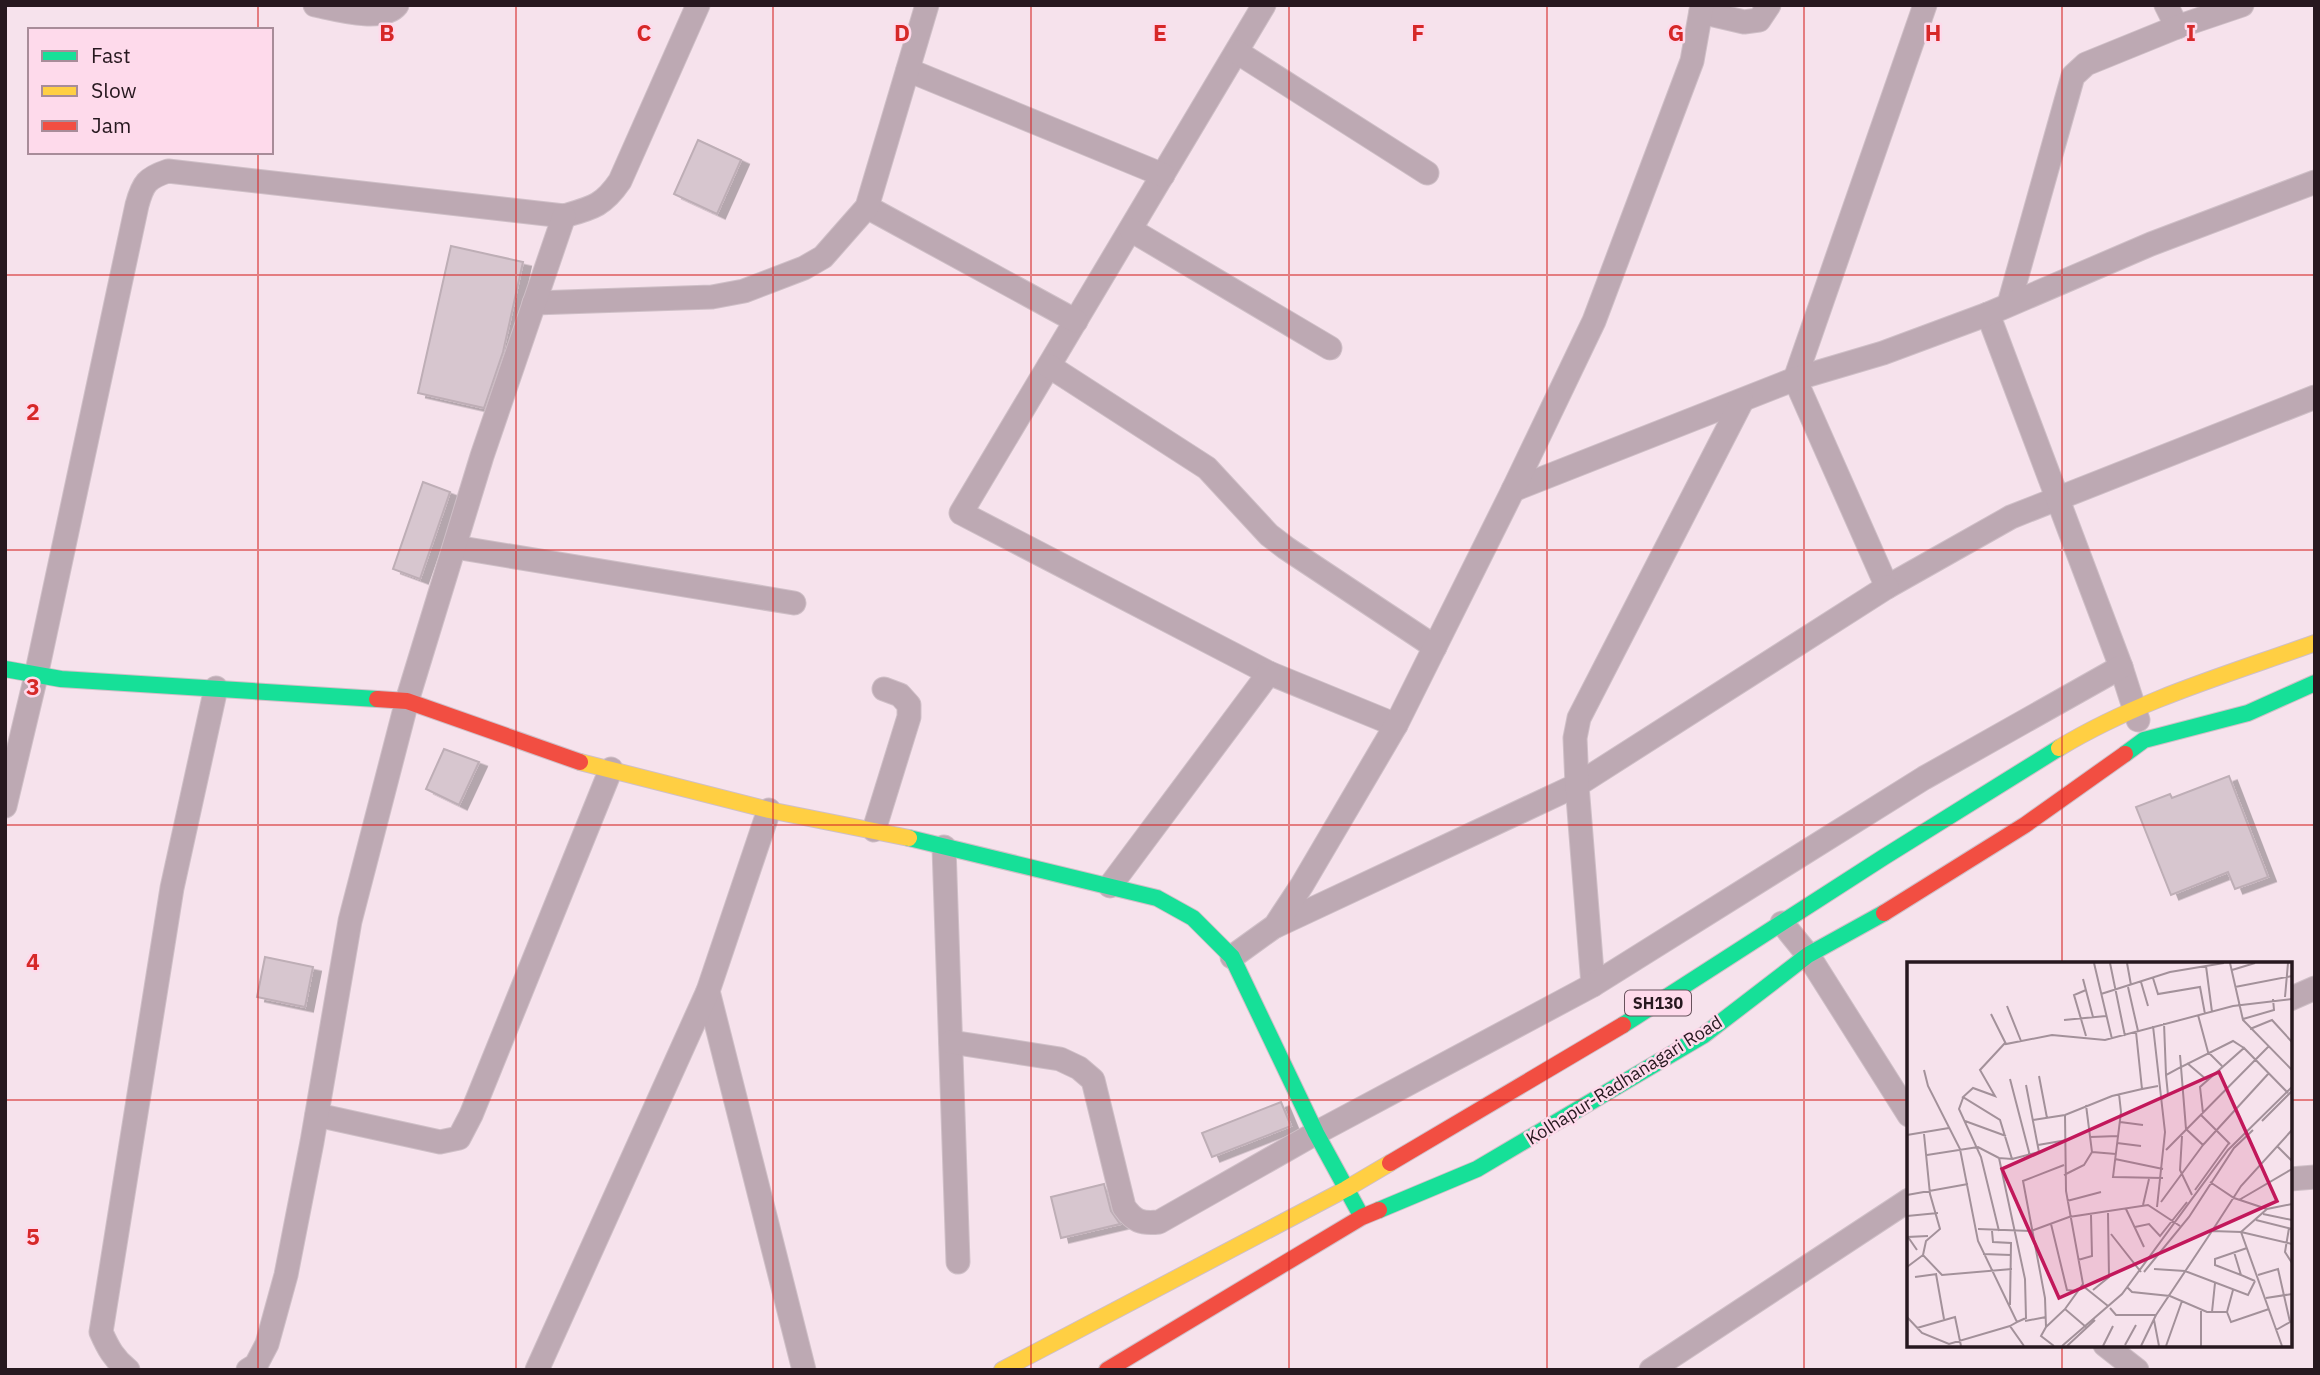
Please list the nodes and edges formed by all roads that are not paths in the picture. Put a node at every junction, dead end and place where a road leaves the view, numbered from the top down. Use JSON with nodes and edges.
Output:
{"nodes":[{"id":1,"x":315,"y":5,"type":"edge"},
{"id":2,"x":397,"y":5,"type":"edge"},
{"id":3,"x":928,"y":5,"type":"edge"},
{"id":4,"x":1264,"y":5,"type":"edge"},
{"id":5,"x":1769,"y":5,"type":"edge"},
{"id":6,"x":1926,"y":5,"type":"edge"},
{"id":7,"x":2166,"y":5,"type":"edge"},
{"id":8,"x":2242,"y":5,"type":"edge"},
{"id":9,"x":694,"y":6,"type":"edge"},
{"id":10,"x":1701,"y":9,"type":"edge"},
{"id":11,"x":2177,"y":27,"type":"junction"},
{"id":12,"x":1237,"y":52,"type":"junction"},
{"id":13,"x":908,"y":70,"type":"junction"},
{"id":14,"x":1427,"y":173,"type":"dead end"},
{"id":15,"x":1163,"y":175,"type":"junction"},
{"id":16,"x":2315,"y":181,"type":"edge"},
{"id":17,"x":867,"y":207,"type":"junction"},
{"id":18,"x":564,"y":216,"type":"junction"},
{"id":19,"x":1131,"y":230,"type":"junction"},
{"id":20,"x":534,"y":303,"type":"junction"},
{"id":21,"x":2009,"y":304,"type":"junction"},
{"id":22,"x":1988,"y":314,"type":"junction"},
{"id":23,"x":1076,"y":321,"type":"junction"},
{"id":24,"x":1330,"y":348,"type":"dead end"},
{"id":25,"x":1049,"y":366,"type":"junction"},
{"id":26,"x":1795,"y":379,"type":"junction"},
{"id":27,"x":2315,"y":397,"type":"edge"},
{"id":28,"x":1742,"y":401,"type":"junction"},
{"id":29,"x":1513,"y":490,"type":"junction"},
{"id":30,"x":2056,"y":498,"type":"junction"},
{"id":31,"x":455,"y":547,"type":"junction"},
{"id":32,"x":1887,"y":587,"type":"junction"},
{"id":33,"x":794,"y":603,"type":"dead end"},
{"id":34,"x":2315,"y":643,"type":"edge"},
{"id":35,"x":1435,"y":647,"type":"junction"},
{"id":36,"x":2121,"y":667,"type":"junction"},
{"id":37,"x":5,"y":669,"type":"edge"},
{"id":38,"x":1269,"y":673,"type":"junction"},
{"id":39,"x":36,"y":676,"type":"junction"},
{"id":40,"x":2315,"y":683,"type":"edge"},
{"id":41,"x":216,"y":688,"type":"junction"},
{"id":42,"x":884,"y":689,"type":"dead end"},
{"id":43,"x":407,"y":701,"type":"junction"},
{"id":44,"x":2134,"y":709,"type":"junction"},
{"id":45,"x":1396,"y":725,"type":"junction"},
{"id":46,"x":2144,"y":740,"type":"junction"},
{"id":47,"x":611,"y":769,"type":"junction"},
{"id":48,"x":1577,"y":785,"type":"junction"},
{"id":49,"x":5,"y":806,"type":"edge"},
{"id":50,"x":769,"y":810,"type":"junction"},
{"id":51,"x":874,"y":830,"type":"junction"},
{"id":52,"x":944,"y":847,"type":"junction"},
{"id":53,"x":1110,"y":886,"type":"junction"},
{"id":54,"x":1782,"y":923,"type":"junction"},
{"id":55,"x":1275,"y":926,"type":"junction"},
{"id":56,"x":1808,"y":955,"type":"junction"},
{"id":57,"x":1232,"y":957,"type":"junction"},
{"id":58,"x":1593,"y":985,"type":"junction"},
{"id":59,"x":2315,"y":988,"type":"edge"},
{"id":60,"x":708,"y":991,"type":"junction"},
{"id":61,"x":2292,"y":998,"type":"edge"},
{"id":62,"x":951,"y":1042,"type":"junction"},
{"id":63,"x":1907,"y":1112,"type":"edge"},
{"id":64,"x":317,"y":1115,"type":"junction"},
{"id":65,"x":1316,"y":1133,"type":"junction"},
{"id":66,"x":2315,"y":1177,"type":"edge"},
{"id":67,"x":2292,"y":1179,"type":"edge"},
{"id":68,"x":1346,"y":1189,"type":"junction"},
{"id":69,"x":1907,"y":1201,"type":"edge"},
{"id":70,"x":1362,"y":1217,"type":"junction"},
{"id":71,"x":958,"y":1262,"type":"dead end"},
{"id":72,"x":2108,"y":1347,"type":"edge"},
{"id":73,"x":255,"y":1368,"type":"edge"},
{"id":74,"x":128,"y":1370,"type":"edge"},
{"id":75,"x":537,"y":1370,"type":"edge"},
{"id":76,"x":804,"y":1370,"type":"edge"},
{"id":77,"x":1002,"y":1370,"type":"edge"},
{"id":78,"x":1107,"y":1370,"type":"edge"},
{"id":79,"x":1651,"y":1370,"type":"edge"},
{"id":80,"x":2137,"y":1370,"type":"edge"}],
"edges":[{"from":1,"to":2,"type":"street"},
{"from":3,"to":13,"type":"street"},
{"from":4,"to":12,"type":"street"},
{"from":5,"to":10,"type":"street"},
{"from":6,"to":26,"type":"street"},
{"from":7,"to":11,"type":"street"},
{"from":8,"to":11,"type":"street"},
{"from":9,"to":18,"type":"street"},
{"from":10,"to":29,"type":"street"},
{"from":11,"to":21,"type":"street"},
{"from":12,"to":14,"type":"street"},
{"from":12,"to":15,"type":"street"},
{"from":13,"to":15,"type":"street"},
{"from":13,"to":17,"type":"street"},
{"from":15,"to":19,"type":"street"},
{"from":16,"to":21,"type":"street"},
{"from":17,"to":20,"type":"street"},
{"from":17,"to":23,"type":"street"},
{"from":18,"to":20,"type":"street"},
{"from":18,"to":39,"type":"street"},
{"from":19,"to":23,"type":"street"},
{"from":19,"to":24,"type":"street"},
{"from":20,"to":31,"type":"street"},
{"from":21,"to":22,"type":"street"},
{"from":22,"to":26,"type":"street"},
{"from":22,"to":30,"type":"street"},
{"from":23,"to":25,"type":"street"},
{"from":25,"to":35,"type":"street"},
{"from":25,"to":38,"type":"street"},
{"from":26,"to":28,"type":"street"},
{"from":26,"to":32,"type":"street"},
{"from":27,"to":30,"type":"street"},
{"from":28,"to":29,"type":"street"},
{"from":28,"to":48,"type":"street"},
{"from":29,"to":35,"type":"street"},
{"from":30,"to":32,"type":"street"},
{"from":30,"to":36,"type":"street"},
{"from":31,"to":33,"type":"street"},
{"from":31,"to":43,"type":"street"},
{"from":32,"to":48,"type":"street"},
{"from":34,"to":44,"type":"main road","number":"SH130"},
{"from":35,"to":45,"type":"street"},
{"from":36,"to":44,"type":"street"},
{"from":36,"to":58,"type":"street"},
{"from":37,"to":39,"type":"main road"},
{"from":38,"to":45,"type":"street"},
{"from":38,"to":53,"type":"street"},
{"from":39,"to":41,"type":"main road"},
{"from":39,"to":49,"type":"street"},
{"from":40,"to":46,"type":"main road","name":"Kolhapur-Radhanagari Road"},
{"from":41,"to":43,"type":"main road"},
{"from":41,"to":74,"type":"street"},
{"from":42,"to":51,"type":"street"},
{"from":43,"to":47,"type":"main road"},
{"from":43,"to":64,"type":"street"},
{"from":44,"to":46,"type":"street"},
{"from":44,"to":54,"type":"main road","number":"SH130"},
{"from":45,"to":55,"type":"street"},
{"from":46,"to":56,"type":"main road","name":"Kolhapur-Radhanagari Road"},
{"from":47,"to":50,"type":"main road"},
{"from":47,"to":64,"type":"street"},
{"from":48,"to":55,"type":"street"},
{"from":48,"to":58,"type":"street"},
{"from":50,"to":51,"type":"main road"},
{"from":50,"to":60,"type":"street"},
{"from":51,"to":52,"type":"main road"},
{"from":52,"to":53,"type":"main road"},
{"from":52,"to":62,"type":"street"},
{"from":53,"to":57,"type":"main road"},
{"from":54,"to":56,"type":"street"},
{"from":54,"to":68,"type":"main road","number":"SH130"},
{"from":55,"to":57,"type":"street"},
{"from":56,"to":63,"type":"street"},
{"from":56,"to":70,"type":"main road","name":"Kolhapur-Radhanagari Road"},
{"from":57,"to":65,"type":"main road"},
{"from":58,"to":65,"type":"street"},
{"from":59,"to":61,"type":"street"},
{"from":60,"to":75,"type":"street"},
{"from":60,"to":76,"type":"street"},
{"from":62,"to":65,"type":"street"},
{"from":62,"to":71,"type":"street"},
{"from":64,"to":73,"type":"street"},
{"from":65,"to":68,"type":"main road"},
{"from":66,"to":67,"type":"street"},
{"from":68,"to":70,"type":"main road"},
{"from":68,"to":77,"type":"main road","number":"SH130"},
{"from":69,"to":79,"type":"street"},
{"from":70,"to":78,"type":"main road","name":"Kolhapur-Radhanagari Road"},
{"from":72,"to":80,"type":"street"}]}
